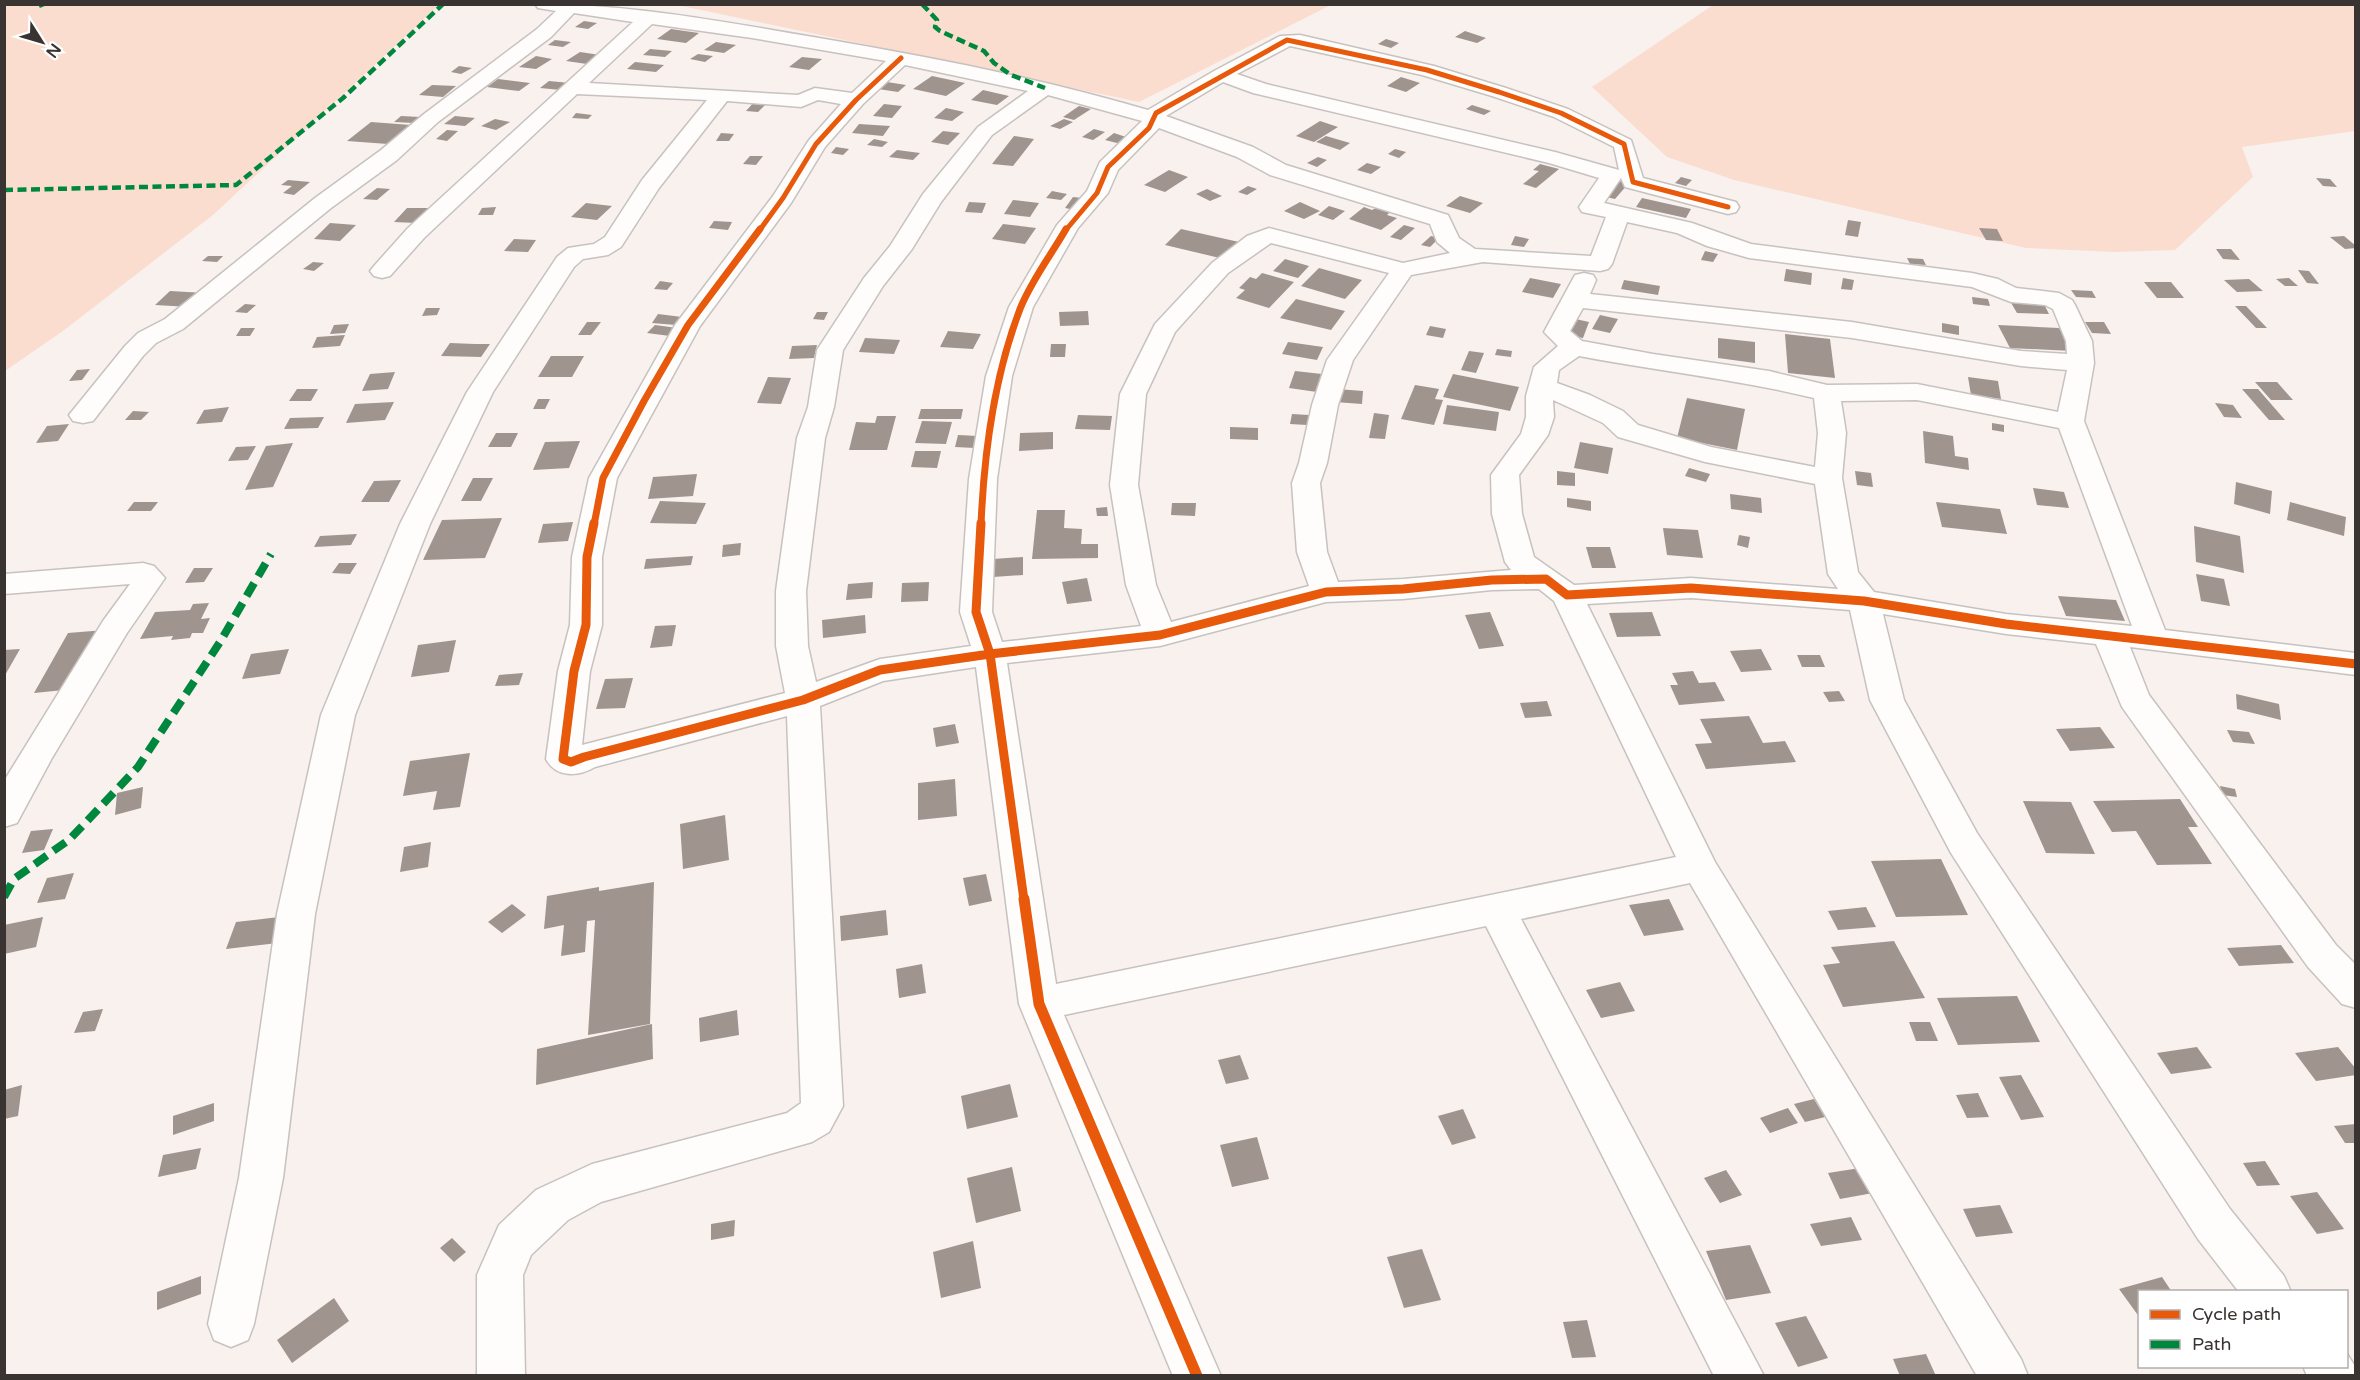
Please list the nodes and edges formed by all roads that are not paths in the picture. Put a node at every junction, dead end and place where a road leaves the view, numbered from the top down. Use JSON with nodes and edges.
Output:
{"nodes":[{"id":1,"x":544,"y":4,"type":"edge"},
{"id":2,"x":570,"y":7,"type":"junction"},
{"id":3,"x":650,"y":17,"type":"junction"},
{"id":4,"x":901,"y":58,"type":"junction"},
{"id":5,"x":1221,"y":75,"type":"junction"},
{"id":6,"x":572,"y":88,"type":"junction"},
{"id":7,"x":1045,"y":88,"type":"junction"},
{"id":8,"x":722,"y":95,"type":"junction"},
{"id":9,"x":856,"y":100,"type":"junction"},
{"id":10,"x":1153,"y":118,"type":"junction"},
{"id":11,"x":1623,"y":179,"type":"junction"},
{"id":12,"x":1728,"y":207,"type":"dead end"},
{"id":13,"x":1619,"y":213,"type":"junction"},
{"id":14,"x":1470,"y":256,"type":"junction"},
{"id":15,"x":1590,"y":264,"type":"junction"},
{"id":16,"x":1403,"y":270,"type":"junction"},
{"id":17,"x":382,"y":271,"type":"dead end"},
{"id":18,"x":1576,"y":300,"type":"junction"},
{"id":19,"x":1574,"y":347,"type":"junction"},
{"id":20,"x":2081,"y":363,"type":"junction"},
{"id":21,"x":1544,"y":387,"type":"junction"},
{"id":22,"x":1827,"y":393,"type":"junction"},
{"id":23,"x":83,"y":415,"type":"dead end"},
{"id":24,"x":1540,"y":417,"type":"junction"},
{"id":25,"x":2070,"y":421,"type":"junction"},
{"id":26,"x":1628,"y":431,"type":"junction"},
{"id":27,"x":1828,"y":478,"type":"junction"},
{"id":28,"x":4,"y":584,"type":"edge"},
{"id":29,"x":1556,"y":587,"type":"junction"},
{"id":30,"x":1326,"y":592,"type":"junction"},
{"id":31,"x":1864,"y":601,"type":"junction"},
{"id":32,"x":1160,"y":634,"type":"junction"},
{"id":33,"x":2109,"y":636,"type":"junction"},
{"id":34,"x":2153,"y":639,"type":"junction"},
{"id":35,"x":990,"y":654,"type":"junction"},
{"id":36,"x":2355,"y":664,"type":"edge"},
{"id":37,"x":803,"y":700,"type":"junction"},
{"id":38,"x":4,"y":814,"type":"edge"},
{"id":39,"x":1699,"y":867,"type":"junction"},
{"id":40,"x":1496,"y":908,"type":"junction"},
{"id":41,"x":2355,"y":992,"type":"edge"},
{"id":42,"x":1039,"y":1004,"type":"junction"},
{"id":43,"x":2266,"y":1290,"type":"edge"},
{"id":44,"x":231,"y":1324,"type":"dead end"},
{"id":45,"x":501,"y":1376,"type":"edge"},
{"id":46,"x":1197,"y":1376,"type":"edge"},
{"id":47,"x":1740,"y":1376,"type":"edge"},
{"id":48,"x":2004,"y":1376,"type":"edge"}],
"edges":[{"from":1,"to":2,"type":"street"},
{"from":2,"to":3,"type":"street"},
{"from":2,"to":23,"type":"street"},
{"from":3,"to":4,"type":"street"},
{"from":3,"to":6,"type":"street"},
{"from":4,"to":7,"type":"street"},
{"from":4,"to":9,"type":"street"},
{"from":5,"to":10,"type":"street"},
{"from":5,"to":11,"type":"street"},
{"from":5,"to":11,"type":"street"},
{"from":6,"to":8,"type":"street"},
{"from":6,"to":17,"type":"street"},
{"from":7,"to":10,"type":"street"},
{"from":7,"to":37,"type":"street"},
{"from":8,"to":9,"type":"street"},
{"from":8,"to":44,"type":"street"},
{"from":9,"to":37,"type":"street"},
{"from":10,"to":14,"type":"street"},
{"from":10,"to":35,"type":"street"},
{"from":11,"to":12,"type":"street"},
{"from":11,"to":13,"type":"street"},
{"from":13,"to":15,"type":"street"},
{"from":13,"to":20,"type":"street"},
{"from":14,"to":15,"type":"street"},
{"from":14,"to":16,"type":"street"},
{"from":15,"to":18,"type":"street"},
{"from":16,"to":30,"type":"street"},
{"from":16,"to":32,"type":"street"},
{"from":18,"to":19,"type":"street"},
{"from":18,"to":20,"type":"street"},
{"from":19,"to":21,"type":"street"},
{"from":19,"to":22,"type":"street"},
{"from":20,"to":25,"type":"street"},
{"from":21,"to":24,"type":"street"},
{"from":21,"to":26,"type":"street"},
{"from":22,"to":25,"type":"street"},
{"from":22,"to":27,"type":"street"},
{"from":24,"to":26,"type":"street"},
{"from":24,"to":29,"type":"street"},
{"from":25,"to":34,"type":"street"},
{"from":26,"to":27,"type":"street"},
{"from":27,"to":31,"type":"street"},
{"from":28,"to":38,"type":"street"},
{"from":29,"to":30,"type":"street"},
{"from":29,"to":31,"type":"street"},
{"from":29,"to":39,"type":"street"},
{"from":30,"to":32,"type":"street"},
{"from":31,"to":33,"type":"street"},
{"from":31,"to":43,"type":"street"},
{"from":32,"to":35,"type":"street"},
{"from":33,"to":34,"type":"street"},
{"from":33,"to":41,"type":"street"},
{"from":34,"to":36,"type":"street"},
{"from":35,"to":37,"type":"street"},
{"from":35,"to":42,"type":"street"},
{"from":37,"to":45,"type":"street"},
{"from":39,"to":40,"type":"street"},
{"from":39,"to":48,"type":"street"},
{"from":40,"to":42,"type":"street"},
{"from":40,"to":47,"type":"street"},
{"from":42,"to":46,"type":"street"}]}
